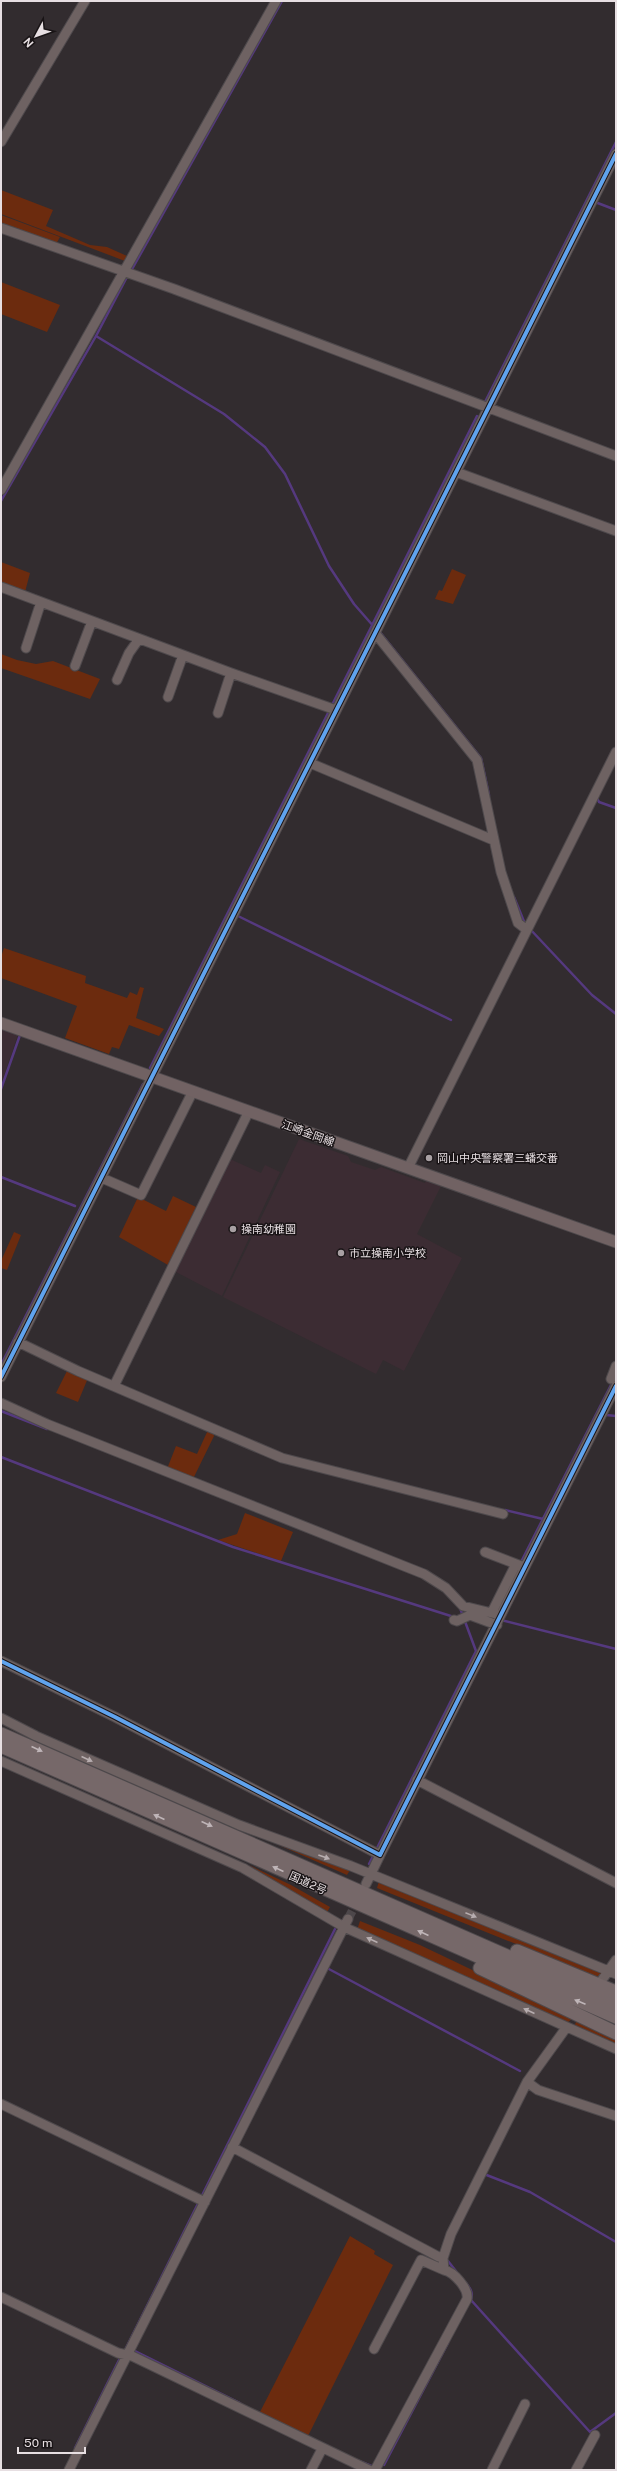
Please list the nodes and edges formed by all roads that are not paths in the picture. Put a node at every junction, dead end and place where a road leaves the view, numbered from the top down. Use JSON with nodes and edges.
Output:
{"nodes":[{"id":1,"x":85,"y":1,"type":"edge"},
{"id":2,"x":276,"y":1,"type":"edge"},
{"id":3,"x":1,"y":142,"type":"edge"},
{"id":4,"x":616,"y":154,"type":"edge"},
{"id":5,"x":1,"y":228,"type":"edge"},
{"id":6,"x":127,"y":273,"type":"junction"},
{"id":7,"x":489,"y":408,"type":"junction"},
{"id":8,"x":616,"y":456,"type":"edge"},
{"id":9,"x":456,"y":472,"type":"junction"},
{"id":10,"x":1,"y":490,"type":"edge"},
{"id":11,"x":616,"y":531,"type":"edge"},
{"id":12,"x":1,"y":587,"type":"edge"},
{"id":13,"x":41,"y":602,"type":"junction"},
{"id":14,"x":92,"y":621,"type":"junction"},
{"id":15,"x":377,"y":630,"type":"junction"},
{"id":16,"x":139,"y":639,"type":"junction"},
{"id":17,"x":26,"y":648,"type":"dead end"},
{"id":18,"x":183,"y":655,"type":"junction"},
{"id":19,"x":75,"y":666,"type":"dead end"},
{"id":20,"x":231,"y":674,"type":"junction"},
{"id":21,"x":117,"y":680,"type":"dead end"},
{"id":22,"x":168,"y":697,"type":"dead end"},
{"id":23,"x":333,"y":709,"type":"junction"},
{"id":24,"x":218,"y":713,"type":"dead end"},
{"id":25,"x":616,"y":752,"type":"edge"},
{"id":26,"x":310,"y":763,"type":"junction"},
{"id":27,"x":493,"y":840,"type":"junction"},
{"id":28,"x":528,"y":928,"type":"junction"},
{"id":29,"x":1,"y":1023,"type":"edge"},
{"id":30,"x":153,"y":1077,"type":"junction"},
{"id":31,"x":193,"y":1091,"type":"junction"},
{"id":32,"x":248,"y":1111,"type":"junction"},
{"id":33,"x":408,"y":1168,"type":"junction"},
{"id":34,"x":102,"y":1178,"type":"junction"},
{"id":35,"x":616,"y":1242,"type":"edge"},
{"id":36,"x":18,"y":1342,"type":"junction"},
{"id":37,"x":616,"y":1366,"type":"edge"},
{"id":38,"x":1,"y":1377,"type":"edge"},
{"id":39,"x":613,"y":1382,"type":"edge"},
{"id":40,"x":114,"y":1386,"type":"junction"},
{"id":41,"x":1,"y":1403,"type":"edge"},
{"id":42,"x":503,"y":1514,"type":"dead end"},
{"id":43,"x":485,"y":1552,"type":"dead end"},
{"id":44,"x":520,"y":1566,"type":"junction"},
{"id":45,"x":497,"y":1617,"type":"junction"},
{"id":46,"x":461,"y":1619,"type":"dead end"},
{"id":47,"x":1,"y":1662,"type":"edge"},
{"id":48,"x":1,"y":1718,"type":"edge"},
{"id":49,"x":1,"y":1734,"type":"edge"},
{"id":50,"x":1,"y":1746,"type":"edge"},
{"id":51,"x":1,"y":1761,"type":"edge"},
{"id":52,"x":417,"y":1780,"type":"junction"},
{"id":53,"x":377,"y":1853,"type":"junction"},
{"id":54,"x":371,"y":1874,"type":"junction"},
{"id":55,"x":329,"y":1878,"type":"junction"},
{"id":56,"x":616,"y":1883,"type":"edge"},
{"id":57,"x":366,"y":1884,"type":"dead end"},
{"id":58,"x":346,"y":1923,"type":"junction"},
{"id":59,"x":444,"y":1943,"type":"junction"},
{"id":60,"x":616,"y":1960,"type":"edge"},
{"id":61,"x":612,"y":1973,"type":"edge"},
{"id":62,"x":602,"y":1980,"type":"dead end"},
{"id":63,"x":616,"y":1992,"type":"edge"},
{"id":64,"x":616,"y":2004,"type":"edge"},
{"id":65,"x":616,"y":2017,"type":"edge"},
{"id":66,"x":575,"y":2019,"type":"dead end"},
{"id":67,"x":567,"y":2028,"type":"junction"},
{"id":68,"x":616,"y":2033,"type":"edge"},
{"id":69,"x":616,"y":2049,"type":"edge"},
{"id":70,"x":527,"y":2082,"type":"junction"},
{"id":71,"x":1,"y":2104,"type":"edge"},
{"id":72,"x":616,"y":2116,"type":"edge"},
{"id":73,"x":232,"y":2147,"type":"junction"},
{"id":74,"x":202,"y":2201,"type":"junction"},
{"id":75,"x":444,"y":2263,"type":"junction"},
{"id":76,"x":1,"y":2297,"type":"edge"},
{"id":77,"x":374,"y":2349,"type":"dead end"},
{"id":78,"x":124,"y":2354,"type":"junction"},
{"id":79,"x":525,"y":2404,"type":"dead end"},
{"id":80,"x":595,"y":2436,"type":"dead end"},
{"id":81,"x":322,"y":2449,"type":"junction"},
{"id":82,"x":69,"y":2470,"type":"edge"},
{"id":83,"x":311,"y":2470,"type":"edge"},
{"id":84,"x":369,"y":2470,"type":"edge"},
{"id":85,"x":375,"y":2470,"type":"edge"},
{"id":86,"x":492,"y":2470,"type":"edge"},
{"id":87,"x":576,"y":2470,"type":"edge"}],
"edges":[{"from":1,"to":3,"type":"street"},
{"from":2,"to":6,"type":"street"},
{"from":4,"to":7,"type":"street"},
{"from":5,"to":6,"type":"street"},
{"from":6,"to":7,"type":"street"},
{"from":6,"to":10,"type":"street"},
{"from":7,"to":8,"type":"street"},
{"from":7,"to":9,"type":"street"},
{"from":9,"to":11,"type":"street"},
{"from":9,"to":15,"type":"street"},
{"from":12,"to":13,"type":"street"},
{"from":13,"to":14,"type":"street"},
{"from":13,"to":17,"type":"street"},
{"from":14,"to":16,"type":"street"},
{"from":14,"to":19,"type":"street"},
{"from":15,"to":23,"type":"street"},
{"from":15,"to":27,"type":"street"},
{"from":16,"to":18,"type":"street"},
{"from":16,"to":21,"type":"street"},
{"from":18,"to":20,"type":"street"},
{"from":18,"to":22,"type":"street"},
{"from":20,"to":23,"type":"street"},
{"from":20,"to":24,"type":"street"},
{"from":23,"to":26,"type":"street"},
{"from":25,"to":28,"type":"street"},
{"from":26,"to":27,"type":"street"},
{"from":26,"to":30,"type":"street"},
{"from":27,"to":28,"type":"street"},
{"from":28,"to":33,"type":"street"},
{"from":29,"to":30,"type":"main road","name":"江崎金岡線"},
{"from":30,"to":31,"type":"main road","name":"江崎金岡線"},
{"from":30,"to":34,"type":"street"},
{"from":31,"to":32,"type":"main road","name":"江崎金岡線"},
{"from":31,"to":34,"type":"street"},
{"from":32,"to":33,"type":"main road","name":"江崎金岡線"},
{"from":32,"to":40,"type":"street"},
{"from":33,"to":35,"type":"main road","name":"江崎金岡線"},
{"from":34,"to":36,"type":"street"},
{"from":36,"to":38,"type":"street"},
{"from":36,"to":40,"type":"street"},
{"from":37,"to":39,"type":"street"},
{"from":39,"to":44,"type":"street"},
{"from":40,"to":42,"type":"street"},
{"from":41,"to":45,"type":"street"},
{"from":43,"to":44,"type":"street"},
{"from":44,"to":45,"type":"street"},
{"from":45,"to":46,"type":"street"},
{"from":45,"to":52,"type":"street"},
{"from":47,"to":53,"type":"street"},
{"from":48,"to":54,"type":"street","one_way":true},
{"from":49,"to":55,"type":"highway","name":"国道2号","one_way":true},
{"from":59,"to":50,"type":"highway","name":"国道2号","one_way":true},
{"from":51,"to":58,"type":"street"},
{"from":52,"to":53,"type":"street"},
{"from":52,"to":56,"type":"street"},
{"from":53,"to":54,"type":"street"},
{"from":54,"to":57,"type":"street"},
{"from":54,"to":61,"type":"street","one_way":true},
{"from":55,"to":63,"type":"highway"},
{"from":55,"to":64,"type":"highway","name":"国道2号"},
{"from":67,"to":58,"type":"street","one_way":true},
{"from":58,"to":73,"type":"street"},
{"from":65,"to":59,"type":"highway","name":"国道2号","one_way":true},
{"from":59,"to":68,"type":"highway"},
{"from":60,"to":61,"type":"street"},
{"from":61,"to":62,"type":"street"},
{"from":66,"to":67,"type":"street"},
{"from":67,"to":69,"type":"street"},
{"from":67,"to":70,"type":"street"},
{"from":70,"to":72,"type":"street"},
{"from":70,"to":75,"type":"street"},
{"from":71,"to":74,"type":"street"},
{"from":73,"to":74,"type":"street"},
{"from":73,"to":75,"type":"street"},
{"from":74,"to":78,"type":"street"},
{"from":75,"to":77,"type":"street"},
{"from":75,"to":85,"type":"street"},
{"from":76,"to":78,"type":"street"},
{"from":78,"to":81,"type":"street"},
{"from":78,"to":82,"type":"street"},
{"from":79,"to":86,"type":"street"},
{"from":80,"to":87,"type":"street"},
{"from":81,"to":83,"type":"street"},
{"from":81,"to":84,"type":"street"}]}
